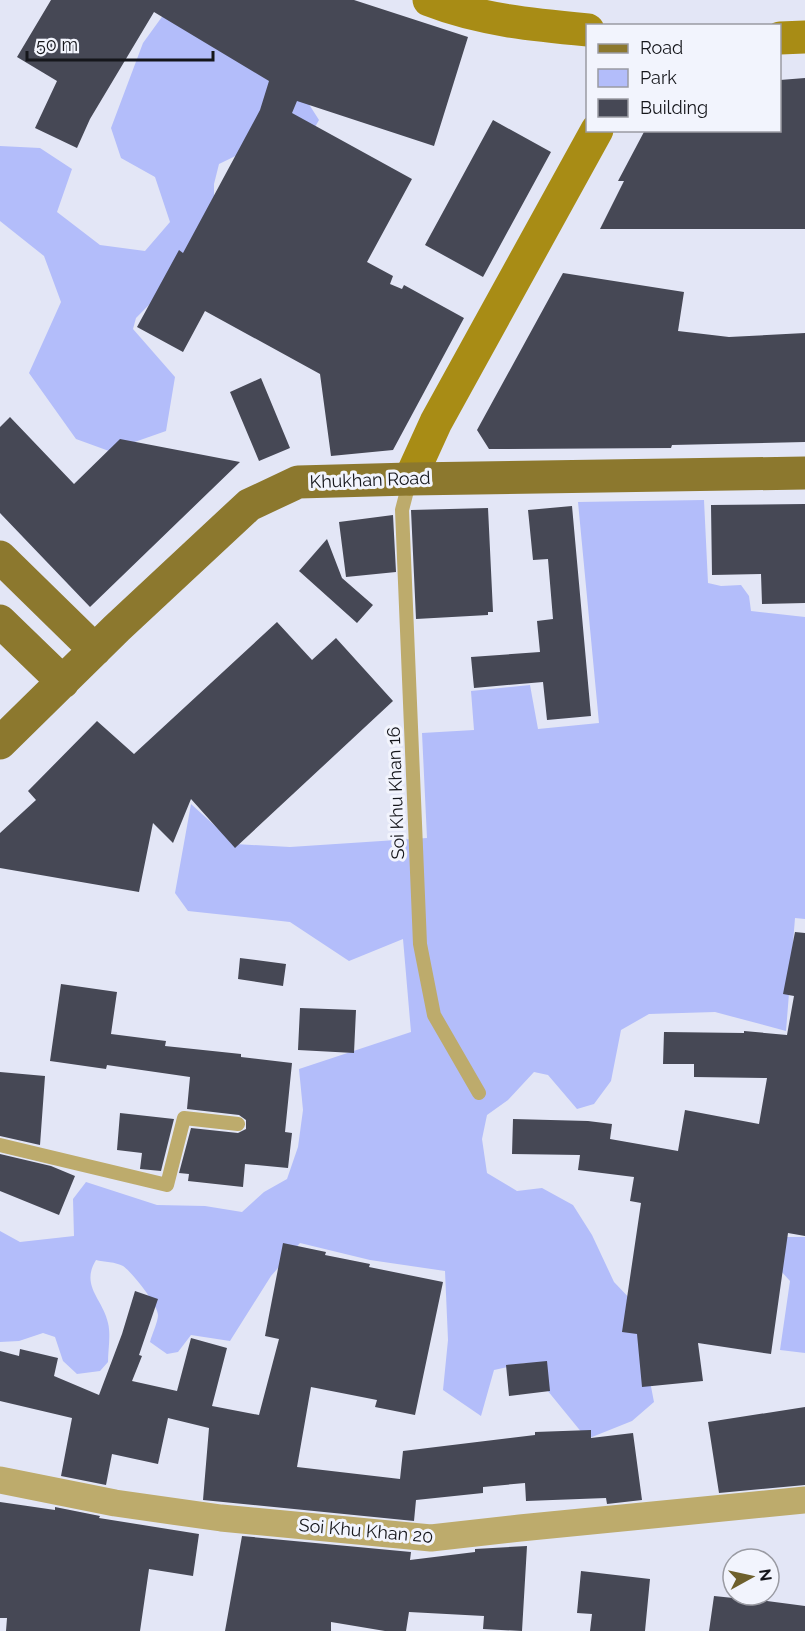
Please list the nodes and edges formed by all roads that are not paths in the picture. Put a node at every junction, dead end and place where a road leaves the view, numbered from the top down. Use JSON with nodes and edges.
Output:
{"nodes":[{"id":1,"x":429,"y":0,"type":"edge"},
{"id":2,"x":586,"y":30,"type":"edge"},
{"id":3,"x":805,"y":37,"type":"edge"},
{"id":4,"x":781,"y":38,"type":"edge"},
{"id":5,"x":596,"y":132,"type":"edge"},
{"id":6,"x":805,"y":473,"type":"edge"},
{"id":7,"x":410,"y":478,"type":"junction"},
{"id":8,"x":0,"y":557,"type":"edge"},
{"id":9,"x":0,"y":621,"type":"edge"},
{"id":10,"x":95,"y":650,"type":"junction"},
{"id":11,"x":63,"y":682,"type":"junction"},
{"id":12,"x":0,"y":743,"type":"edge"},
{"id":13,"x":478,"y":1093,"type":"dead end"},
{"id":14,"x":238,"y":1124,"type":"dead end"},
{"id":15,"x":0,"y":1145,"type":"edge"},
{"id":16,"x":0,"y":1480,"type":"edge"},
{"id":17,"x":805,"y":1500,"type":"edge"}],
"edges":[{"from":1,"to":2,"type":"street"},
{"from":3,"to":4,"type":"street"},
{"from":5,"to":7,"type":"street"},
{"from":6,"to":7,"type":"main road","name":"Khukhan Road"},
{"from":7,"to":10,"type":"main road","name":"Khukhan Road"},
{"from":7,"to":13,"type":"lane","name":"Soi Khu Khan 16"},
{"from":8,"to":10,"type":"main road"},
{"from":9,"to":11,"type":"main road"},
{"from":10,"to":11,"type":"main road","name":"Khukhan Road"},
{"from":11,"to":12,"type":"main road","name":"Khukhan Road"},
{"from":14,"to":15,"type":"lane"},
{"from":16,"to":17,"type":"street","name":"Soi Khu Khan 20"}]}
